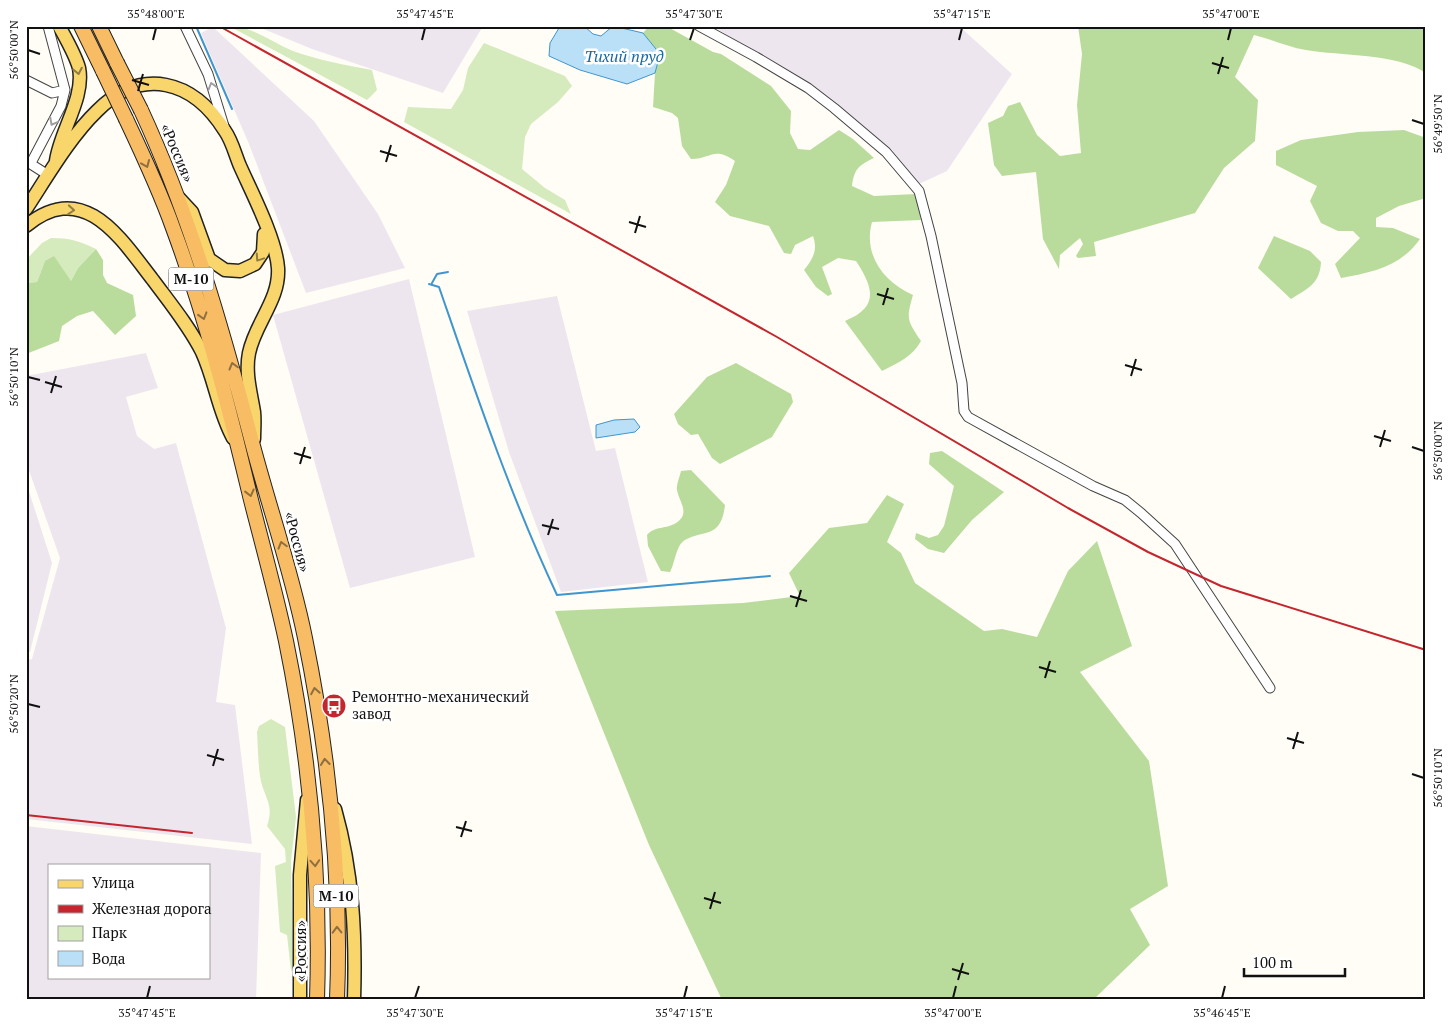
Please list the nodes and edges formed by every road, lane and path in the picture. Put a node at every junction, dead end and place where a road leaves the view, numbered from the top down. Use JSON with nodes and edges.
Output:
{"nodes":[{"id":1,"x":48,"y":26,"type":"edge"},
{"id":2,"x":59,"y":26,"type":"edge"},
{"id":3,"x":80,"y":26,"type":"edge"},
{"id":4,"x":99,"y":26,"type":"edge"},
{"id":5,"x":185,"y":26,"type":"edge"},
{"id":6,"x":699,"y":26,"type":"edge"},
{"id":7,"x":26,"y":80,"type":"edge"},
{"id":8,"x":65,"y":90,"type":"junction"},
{"id":9,"x":226,"y":133,"type":"junction"},
{"id":10,"x":29,"y":162,"type":"edge"},
{"id":11,"x":52,"y":171,"type":"junction"},
{"id":12,"x":179,"y":198,"type":"junction"},
{"id":13,"x":26,"y":209,"type":"edge"},
{"id":14,"x":260,"y":212,"type":"junction"},
{"id":15,"x":26,"y":226,"type":"edge"},
{"id":16,"x":238,"y":446,"type":"junction"},
{"id":17,"x":254,"y":447,"type":"junction"},
{"id":18,"x":1270,"y":688,"type":"dead end"},
{"id":19,"x":328,"y":786,"type":"junction"},
{"id":20,"x":308,"y":787,"type":"junction"},
{"id":21,"x":300,"y":1000,"type":"edge"},
{"id":22,"x":318,"y":1000,"type":"edge"},
{"id":23,"x":337,"y":1000,"type":"edge"},
{"id":24,"x":354,"y":1000,"type":"edge"}],
"edges":[{"from":1,"to":8,"type":"street"},
{"from":2,"to":11,"type":"main road","one_way":true},
{"from":3,"to":16,"type":"highway","name":"«Россия»","number":"М-10","one_way":true,"bridge":true},
{"from":4,"to":12,"type":"highway","name":"«Россия»","number":"М-10","bridge":true},
{"from":9,"to":5,"type":"street","one_way":true},
{"from":6,"to":18,"type":"street"},
{"from":7,"to":8,"type":"street"},
{"from":8,"to":10,"type":"street","one_way":true},
{"from":9,"to":11,"type":"main road"},
{"from":9,"to":14,"type":"main road"},
{"from":10,"to":11,"type":"street"},
{"from":11,"to":13,"type":"main road"},
{"from":14,"to":12,"type":"main road","one_way":true},
{"from":17,"to":12,"type":"highway","name":"«Россия»","number":"М-10","one_way":true},
{"from":14,"to":17,"type":"main road"},
{"from":15,"to":16,"type":"main road","one_way":true},
{"from":16,"to":20,"type":"highway","name":"«Россия»","number":"М-10","one_way":true},
{"from":19,"to":17,"type":"highway","name":"«Россия»","number":"М-10","one_way":true},
{"from":23,"to":19,"type":"highway","name":"«Россия»","number":"М-10","one_way":true},
{"from":19,"to":24,"type":"main road"},
{"from":20,"to":21,"type":"main road"},
{"from":20,"to":22,"type":"highway","name":"«Россия»","number":"М-10","one_way":true}]}
